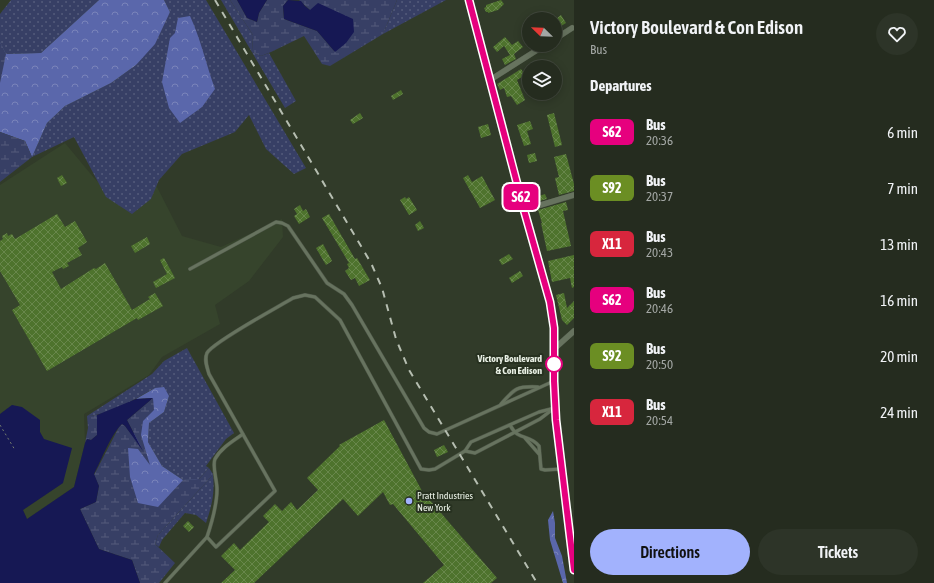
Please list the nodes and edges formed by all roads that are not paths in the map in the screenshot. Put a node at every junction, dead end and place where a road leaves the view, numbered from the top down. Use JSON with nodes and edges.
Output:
{"nodes":[{"id":1,"x":469,"y":0,"type":"edge"},
{"id":2,"x":572,"y":28,"type":"dead end"},
{"id":3,"x":562,"y":34,"type":"edge"},
{"id":4,"x":534,"y":52,"type":"edge"},
{"id":5,"x":490,"y":80,"type":"junction"},
{"id":6,"x":574,"y":195,"type":"edge"},
{"id":7,"x":524,"y":210,"type":"junction"},
{"id":8,"x":190,"y":270,"type":"dead end"},
{"id":9,"x":574,"y":331,"type":"edge"},
{"id":10,"x":554,"y":349,"type":"junction"},
{"id":11,"x":554,"y":381,"type":"junction"},
{"id":12,"x":539,"y":387,"type":"junction"},
{"id":13,"x":499,"y":405,"type":"junction"},
{"id":14,"x":555,"y":408,"type":"junction"},
{"id":15,"x":510,"y":424,"type":"junction"},
{"id":16,"x":514,"y":433,"type":"junction"},
{"id":17,"x":243,"y":434,"type":"junction"},
{"id":18,"x":465,"y":451,"type":"junction"},
{"id":19,"x":562,"y":469,"type":"junction"},
{"id":20,"x":207,"y":538,"type":"junction"},
{"id":21,"x":574,"y":570,"type":"edge"},
{"id":22,"x":166,"y":583,"type":"edge"}],
"edges":[{"from":1,"to":5,"type":"street"},
{"from":2,"to":3,"type":"street"},
{"from":4,"to":5,"type":"street"},
{"from":5,"to":7,"type":"street"},
{"from":6,"to":7,"type":"street"},
{"from":7,"to":10,"type":"street"},
{"from":8,"to":13,"type":"lane"},
{"from":9,"to":10,"type":"street"},
{"from":10,"to":11,"type":"street"},
{"from":11,"to":12,"type":"lane"},
{"from":11,"to":14,"type":"street"},
{"from":12,"to":13,"type":"lane"},
{"from":12,"to":13,"type":"lane"},
{"from":14,"to":15,"type":"lane"},
{"from":14,"to":16,"type":"lane"},
{"from":14,"to":19,"type":"street"},
{"from":15,"to":16,"type":"lane"},
{"from":15,"to":18,"type":"lane"},
{"from":16,"to":18,"type":"lane"},
{"from":16,"to":19,"type":"lane"},
{"from":17,"to":18,"type":"lane"},
{"from":17,"to":20,"type":"lane"},
{"from":17,"to":20,"type":"lane"},
{"from":19,"to":21,"type":"street"},
{"from":20,"to":22,"type":"lane"}]}
